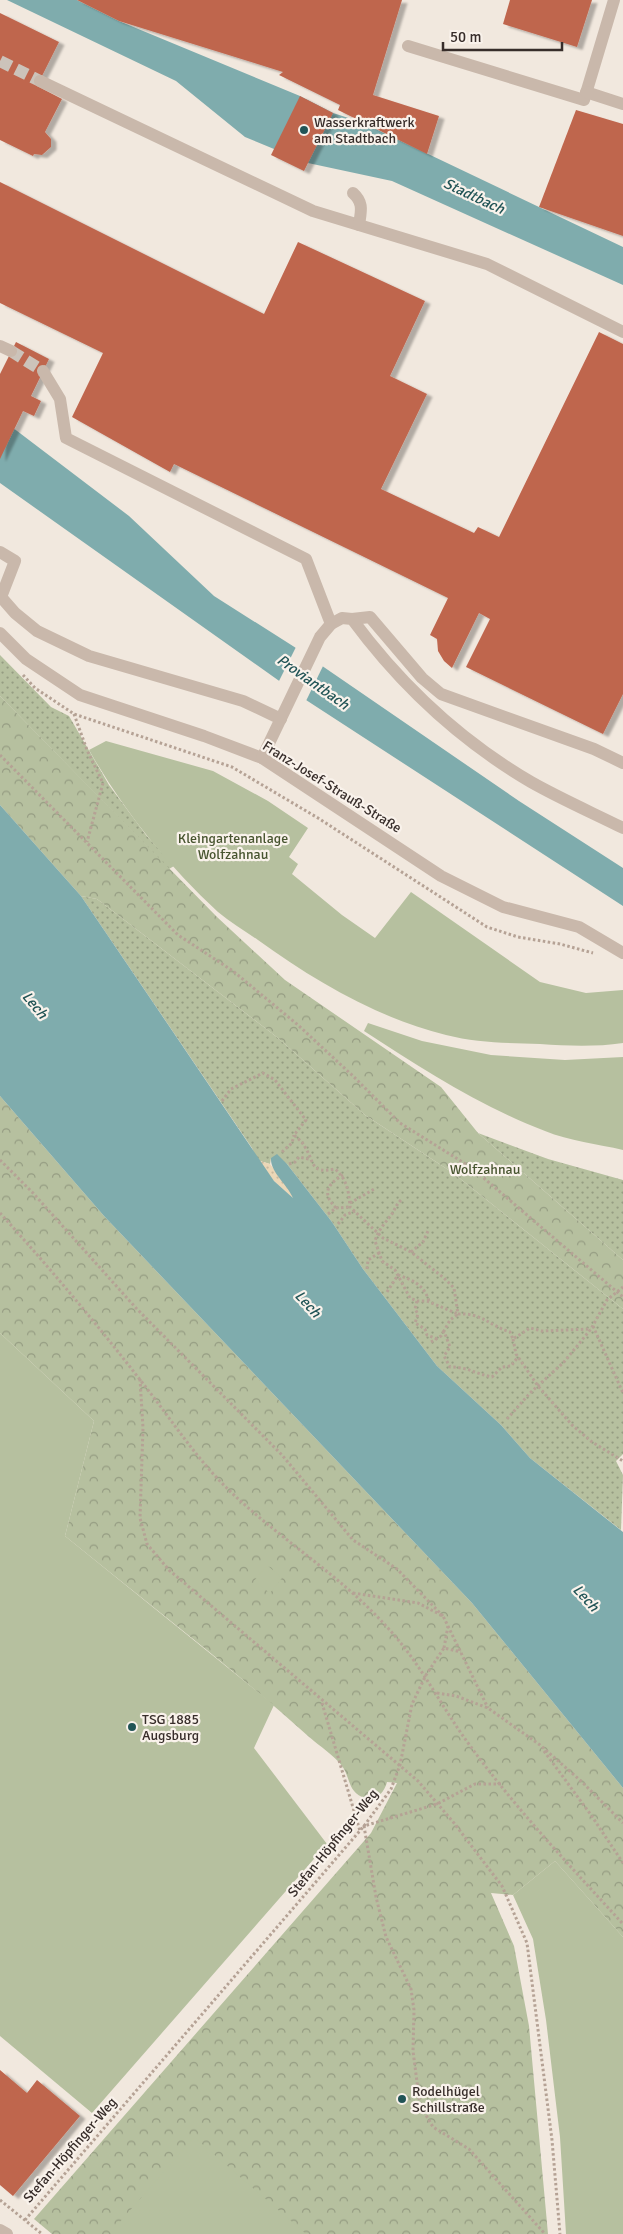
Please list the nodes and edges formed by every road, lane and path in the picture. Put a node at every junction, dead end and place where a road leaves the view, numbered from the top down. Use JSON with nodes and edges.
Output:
{"nodes":[{"id":1,"x":614,"y":0,"type":"edge"},
{"id":2,"x":408,"y":46,"type":"dead end"},
{"id":3,"x":40,"y":81,"type":"tunnel mouth"},
{"id":4,"x":586,"y":92,"type":"junction"},
{"id":5,"x":623,"y":104,"type":"edge"},
{"id":6,"x":353,"y":193,"type":"dead end"},
{"id":7,"x":359,"y":225,"type":"junction"},
{"id":8,"x":623,"y":332,"type":"edge"},
{"id":9,"x":43,"y":371,"type":"tunnel mouth"},
{"id":10,"x":0,"y":552,"type":"edge"},
{"id":11,"x":352,"y":619,"type":"junction"},
{"id":12,"x":331,"y":624,"type":"junction"},
{"id":13,"x":0,"y":633,"type":"edge"},
{"id":14,"x":18,"y":670,"type":"dead end"},
{"id":15,"x":74,"y":714,"type":"junction"},
{"id":16,"x":283,"y":714,"type":"junction"},
{"id":17,"x":0,"y":754,"type":"edge"},
{"id":18,"x":262,"y":758,"type":"junction"},
{"id":19,"x":623,"y":763,"type":"edge"},
{"id":20,"x":623,"y":828,"type":"edge"},
{"id":21,"x":87,"y":843,"type":"junction"},
{"id":22,"x":623,"y":953,"type":"edge"},
{"id":23,"x":601,"y":956,"type":"dead end"},
{"id":24,"x":222,"y":1101,"type":"dead end"},
{"id":25,"x":294,"y":1135,"type":"junction"},
{"id":26,"x":282,"y":1152,"type":"dead end"},
{"id":27,"x":310,"y":1159,"type":"junction"},
{"id":28,"x":0,"y":1160,"type":"edge"},
{"id":29,"x":289,"y":1164,"type":"dead end"},
{"id":30,"x":343,"y":1175,"type":"junction"},
{"id":31,"x":376,"y":1188,"type":"dead end"},
{"id":32,"x":401,"y":1200,"type":"dead end"},
{"id":33,"x":350,"y":1205,"type":"junction"},
{"id":34,"x":336,"y":1208,"type":"junction"},
{"id":35,"x":355,"y":1211,"type":"junction"},
{"id":36,"x":0,"y":1213,"type":"edge"},
{"id":37,"x":328,"y":1214,"type":"dead end"},
{"id":38,"x":338,"y":1224,"type":"dead end"},
{"id":39,"x":428,"y":1231,"type":"dead end"},
{"id":40,"x":378,"y":1233,"type":"junction"},
{"id":41,"x":411,"y":1252,"type":"junction"},
{"id":42,"x":380,"y":1253,"type":"junction"},
{"id":43,"x":367,"y":1269,"type":"dead end"},
{"id":44,"x":398,"y":1275,"type":"junction"},
{"id":45,"x":623,"y":1287,"type":"edge"},
{"id":46,"x":387,"y":1292,"type":"dead end"},
{"id":47,"x":616,"y":1292,"type":"junction"},
{"id":48,"x":623,"y":1296,"type":"edge"},
{"id":49,"x":417,"y":1301,"type":"junction"},
{"id":50,"x":429,"y":1302,"type":"junction"},
{"id":51,"x":458,"y":1314,"type":"junction"},
{"id":52,"x":592,"y":1327,"type":"junction"},
{"id":53,"x":444,"y":1331,"type":"junction"},
{"id":54,"x":437,"y":1338,"type":"junction"},
{"id":55,"x":513,"y":1339,"type":"junction"},
{"id":56,"x":431,"y":1342,"type":"dead end"},
{"id":57,"x":518,"y":1357,"type":"junction"},
{"id":58,"x":140,"y":1379,"type":"junction"},
{"id":59,"x":538,"y":1386,"type":"junction"},
{"id":60,"x":623,"y":1393,"type":"edge"},
{"id":61,"x":507,"y":1419,"type":"dead end"},
{"id":62,"x":623,"y":1461,"type":"edge"},
{"id":63,"x":352,"y":1593,"type":"junction"},
{"id":64,"x":443,"y":1616,"type":"junction"},
{"id":65,"x":448,"y":1626,"type":"junction"},
{"id":66,"x":444,"y":1648,"type":"junction"},
{"id":67,"x":461,"y":1652,"type":"junction"},
{"id":68,"x":426,"y":1675,"type":"junction"},
{"id":69,"x":436,"y":1693,"type":"junction"},
{"id":70,"x":322,"y":1701,"type":"junction"},
{"id":71,"x":488,"y":1708,"type":"junction"},
{"id":72,"x":540,"y":1745,"type":"junction"},
{"id":73,"x":400,"y":1764,"type":"junction"},
{"id":74,"x":501,"y":1784,"type":"junction"},
{"id":75,"x":437,"y":1804,"type":"junction"},
{"id":76,"x":623,"y":1823,"type":"edge"},
{"id":77,"x":364,"y":1826,"type":"junction"},
{"id":78,"x":360,"y":1831,"type":"junction"},
{"id":79,"x":623,"y":1863,"type":"edge"},
{"id":80,"x":623,"y":1924,"type":"edge"},
{"id":81,"x":0,"y":2200,"type":"edge"},
{"id":82,"x":25,"y":2220,"type":"junction"},
{"id":83,"x":0,"y":2230,"type":"edge"},
{"id":84,"x":7,"y":2234,"type":"edge"},
{"id":85,"x":42,"y":2234,"type":"edge"},
{"id":86,"x":545,"y":2234,"type":"edge"},
{"id":87,"x":560,"y":2234,"type":"edge"}],
"edges":[{"from":1,"to":4,"type":"street"},
{"from":2,"to":4,"type":"street"},
{"from":3,"to":7,"type":"street"},
{"from":4,"to":5,"type":"street"},
{"from":6,"to":7,"type":"street"},
{"from":7,"to":8,"type":"street"},
{"from":9,"to":12,"type":"street"},
{"from":10,"to":16,"type":"street"},
{"from":11,"to":12,"type":"street"},
{"from":11,"to":19,"type":"street"},
{"from":11,"to":20,"type":"street"},
{"from":12,"to":16,"type":"street"},
{"from":13,"to":18,"type":"street","name":"Franz-Josef-Strauß-Straße"},
{"from":14,"to":15,"type":"path"},
{"from":15,"to":21,"type":"path"},
{"from":15,"to":23,"type":"path"},
{"from":16,"to":18,"type":"street"},
{"from":17,"to":21,"type":"path"},
{"from":18,"to":22,"type":"street","name":"Franz-Josef-Strauß-Straße"},
{"from":21,"to":47,"type":"path"},
{"from":24,"to":25,"type":"path"},
{"from":25,"to":26,"type":"path"},
{"from":25,"to":27,"type":"path"},
{"from":27,"to":29,"type":"path"},
{"from":27,"to":30,"type":"path"},
{"from":28,"to":64,"type":"path"},
{"from":30,"to":33,"type":"path"},
{"from":30,"to":34,"type":"path"},
{"from":31,"to":33,"type":"path"},
{"from":32,"to":40,"type":"path"},
{"from":33,"to":34,"type":"path"},
{"from":33,"to":35,"type":"path"},
{"from":34,"to":37,"type":"path"},
{"from":35,"to":38,"type":"path"},
{"from":35,"to":40,"type":"path"},
{"from":36,"to":58,"type":"path"},
{"from":39,"to":41,"type":"path"},
{"from":40,"to":41,"type":"path"},
{"from":40,"to":42,"type":"path"},
{"from":41,"to":51,"type":"path"},
{"from":42,"to":43,"type":"path"},
{"from":42,"to":44,"type":"path"},
{"from":44,"to":46,"type":"path"},
{"from":44,"to":49,"type":"path"},
{"from":44,"to":50,"type":"path"},
{"from":45,"to":47,"type":"path"},
{"from":47,"to":48,"type":"path"},
{"from":47,"to":52,"type":"path"},
{"from":49,"to":50,"type":"path"},
{"from":49,"to":54,"type":"path"},
{"from":50,"to":51,"type":"path"},
{"from":51,"to":53,"type":"path"},
{"from":51,"to":55,"type":"path"},
{"from":52,"to":55,"type":"path"},
{"from":52,"to":59,"type":"path"},
{"from":52,"to":60,"type":"path"},
{"from":53,"to":54,"type":"path"},
{"from":53,"to":57,"type":"path"},
{"from":54,"to":56,"type":"path"},
{"from":55,"to":57,"type":"path"},
{"from":57,"to":59,"type":"path"},
{"from":58,"to":63,"type":"path"},
{"from":58,"to":70,"type":"path"},
{"from":59,"to":61,"type":"path"},
{"from":59,"to":62,"type":"path"},
{"from":63,"to":64,"type":"path"},
{"from":63,"to":68,"type":"path"},
{"from":64,"to":65,"type":"path"},
{"from":65,"to":66,"type":"path"},
{"from":65,"to":67,"type":"path"},
{"from":66,"to":67,"type":"path"},
{"from":66,"to":68,"type":"path","name":"Stefan-Höpfinger-Weg"},
{"from":67,"to":71,"type":"path"},
{"from":68,"to":69,"type":"path"},
{"from":68,"to":73,"type":"path","name":"Stefan-Höpfinger-Weg"},
{"from":69,"to":71,"type":"path"},
{"from":69,"to":74,"type":"path"},
{"from":70,"to":73,"type":"path"},
{"from":70,"to":78,"type":"path"},
{"from":71,"to":72,"type":"path"},
{"from":72,"to":76,"type":"path"},
{"from":72,"to":79,"type":"path"},
{"from":73,"to":75,"type":"path"},
{"from":73,"to":77,"type":"path","name":"Stefan-Höpfinger-Weg"},
{"from":74,"to":75,"type":"path"},
{"from":74,"to":80,"type":"path"},
{"from":75,"to":77,"type":"path"},
{"from":75,"to":87,"type":"path"},
{"from":77,"to":78,"type":"path","name":"Stefan-Höpfinger-Weg"},
{"from":77,"to":86,"type":"path"},
{"from":78,"to":82,"type":"path","name":"Stefan-Höpfinger-Weg"},
{"from":81,"to":82,"type":"path"},
{"from":82,"to":85,"type":"path"},
{"from":83,"to":84,"type":"street"}]}
